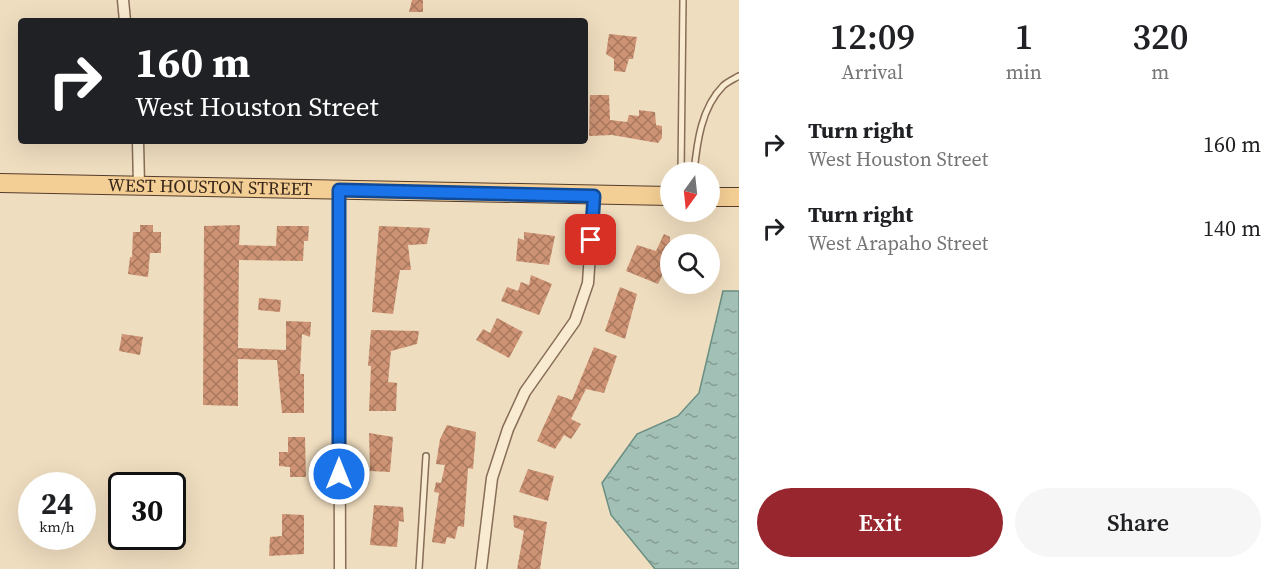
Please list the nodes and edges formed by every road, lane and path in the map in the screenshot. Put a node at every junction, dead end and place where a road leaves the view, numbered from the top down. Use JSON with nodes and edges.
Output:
{"nodes":[{"id":1,"x":123,"y":0,"type":"edge"},
{"id":2,"x":683,"y":0,"type":"edge"},
{"id":3,"x":125,"y":18,"type":"edge"},
{"id":4,"x":739,"y":76,"type":"edge"},
{"id":5,"x":138,"y":144,"type":"edge"},
{"id":6,"x":681,"y":162,"type":"edge"},
{"id":7,"x":695,"y":162,"type":"edge"},
{"id":8,"x":0,"y":183,"type":"edge"},
{"id":9,"x":139,"y":186,"type":"junction"},
{"id":10,"x":339,"y":190,"type":"junction"},
{"id":11,"x":594,"y":196,"type":"junction"},
{"id":12,"x":660,"y":196,"type":"edge"},
{"id":13,"x":720,"y":197,"type":"edge"},
{"id":14,"x":739,"y":197,"type":"edge"},
{"id":15,"x":426,"y":456,"type":"dead end"},
{"id":16,"x":340,"y":569,"type":"edge"},
{"id":17,"x":419,"y":569,"type":"edge"},
{"id":18,"x":481,"y":569,"type":"edge"}],
"edges":[{"from":1,"to":3,"type":"street"},
{"from":2,"to":6,"type":"lane"},
{"from":4,"to":7,"type":"lane"},
{"from":5,"to":9,"type":"street"},
{"from":8,"to":9,"type":"main road","name":"WEST HOUSTON STREET"},
{"from":9,"to":10,"type":"main road","name":"WEST HOUSTON STREET"},
{"from":10,"to":11,"type":"main road","name":"WEST HOUSTON STREET"},
{"from":10,"to":16,"type":"street"},
{"from":11,"to":12,"type":"main road","name":"WEST HOUSTON STREET"},
{"from":11,"to":18,"type":"street"},
{"from":13,"to":14,"type":"main road"},
{"from":15,"to":17,"type":"lane"}]}
